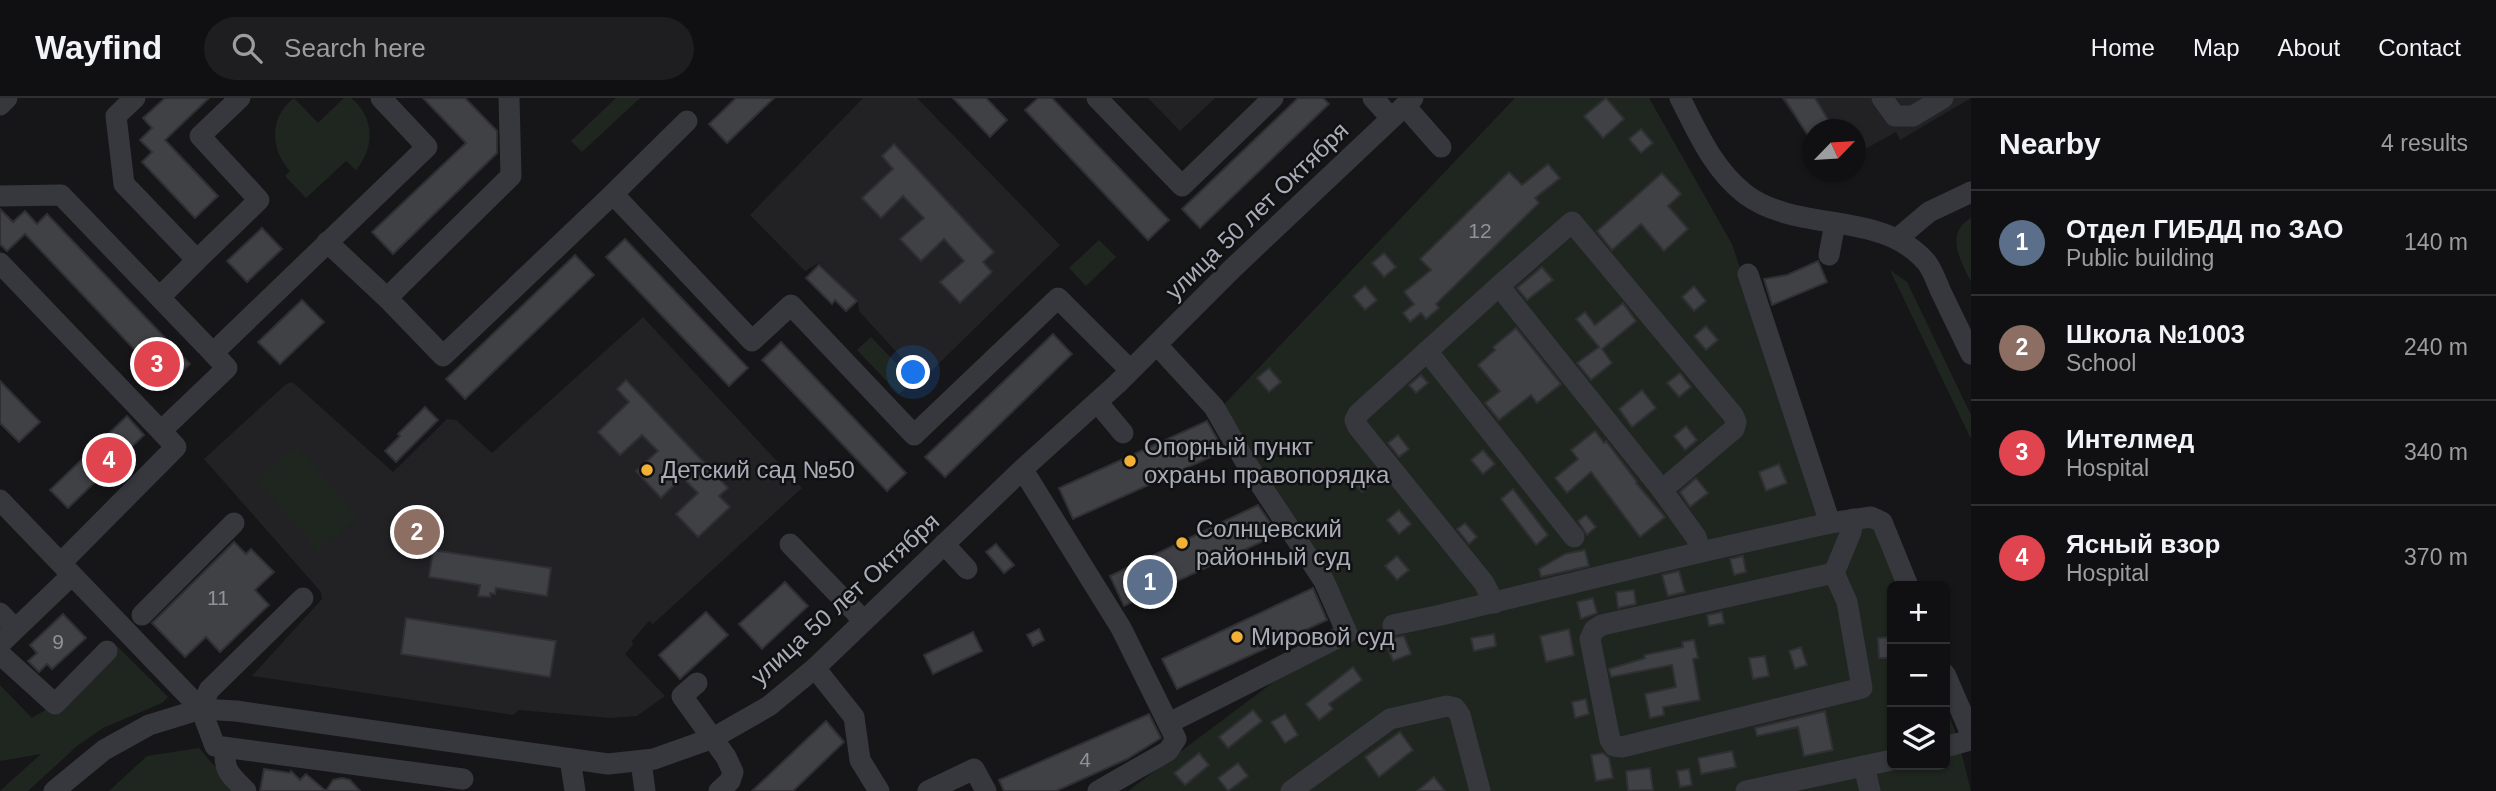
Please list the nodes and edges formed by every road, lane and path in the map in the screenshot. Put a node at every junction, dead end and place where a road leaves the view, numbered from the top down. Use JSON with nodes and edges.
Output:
{"nodes":[{"id":1,"x":7,"y":98,"type":"edge"},
{"id":2,"x":135,"y":98,"type":"edge"},
{"id":3,"x":240,"y":98,"type":"edge"},
{"id":4,"x":381,"y":98,"type":"edge"},
{"id":5,"x":509,"y":98,"type":"edge"},
{"id":6,"x":1097,"y":98,"type":"edge"},
{"id":7,"x":1273,"y":98,"type":"edge"},
{"id":8,"x":1373,"y":98,"type":"edge"},
{"id":9,"x":1679,"y":98,"type":"edge"},
{"id":10,"x":1882,"y":98,"type":"edge"},
{"id":11,"x":1942,"y":98,"type":"edge"},
{"id":12,"x":0,"y":105,"type":"edge"},
{"id":13,"x":1403,"y":107,"type":"edge"},
{"id":14,"x":687,"y":121,"type":"dead end"},
{"id":15,"x":1440,"y":146,"type":"dead end"},
{"id":16,"x":1971,"y":192,"type":"edge"},
{"id":17,"x":613,"y":194,"type":"junction"},
{"id":18,"x":0,"y":197,"type":"edge"},
{"id":19,"x":1835,"y":223,"type":"junction"},
{"id":20,"x":1897,"y":239,"type":"junction"},
{"id":21,"x":327,"y":242,"type":"junction"},
{"id":22,"x":1829,"y":255,"type":"dead end"},
{"id":23,"x":197,"y":260,"type":"junction"},
{"id":24,"x":0,"y":263,"type":"edge"},
{"id":25,"x":1748,"y":274,"type":"dead end"},
{"id":26,"x":1499,"y":286,"type":"junction"},
{"id":27,"x":160,"y":297,"type":"junction"},
{"id":28,"x":387,"y":298,"type":"junction"},
{"id":29,"x":1157,"y":345,"type":"junction"},
{"id":30,"x":1427,"y":351,"type":"junction"},
{"id":31,"x":214,"y":353,"type":"junction"},
{"id":32,"x":1971,"y":354,"type":"edge"},
{"id":33,"x":1130,"y":370,"type":"junction"},
{"id":34,"x":1097,"y":402,"type":"junction"},
{"id":35,"x":161,"y":431,"type":"junction"},
{"id":36,"x":1123,"y":433,"type":"dead end"},
{"id":37,"x":1023,"y":470,"type":"junction"},
{"id":38,"x":1662,"y":490,"type":"junction"},
{"id":39,"x":0,"y":500,"type":"edge"},
{"id":40,"x":1853,"y":519,"type":"junction"},
{"id":41,"x":234,"y":523,"type":"dead end"},
{"id":42,"x":1830,"y":523,"type":"junction"},
{"id":43,"x":1574,"y":537,"type":"dead end"},
{"id":44,"x":790,"y":544,"type":"dead end"},
{"id":45,"x":944,"y":544,"type":"junction"},
{"id":46,"x":1701,"y":552,"type":"junction"},
{"id":47,"x":67,"y":569,"type":"junction"},
{"id":48,"x":967,"y":569,"type":"dead end"},
{"id":49,"x":1835,"y":573,"type":"junction"},
{"id":50,"x":1907,"y":581,"type":"edge"},
{"id":51,"x":303,"y":598,"type":"dead end"},
{"id":52,"x":1494,"y":603,"type":"junction"},
{"id":53,"x":0,"y":613,"type":"edge"},
{"id":54,"x":142,"y":615,"type":"dead end"},
{"id":55,"x":864,"y":621,"type":"junction"},
{"id":56,"x":1393,"y":625,"type":"dead end"},
{"id":57,"x":7,"y":636,"type":"edge"},
{"id":58,"x":107,"y":651,"type":"dead end"},
{"id":59,"x":4,"y":667,"type":"edge"},
{"id":60,"x":815,"y":668,"type":"junction"},
{"id":61,"x":697,"y":683,"type":"dead end"},
{"id":62,"x":1950,"y":694,"type":"edge"},
{"id":63,"x":201,"y":709,"type":"junction"},
{"id":64,"x":1169,"y":723,"type":"junction"},
{"id":65,"x":713,"y":738,"type":"junction"},
{"id":66,"x":1962,"y":741,"type":"edge"},
{"id":67,"x":479,"y":747,"type":"junction"},
{"id":68,"x":226,"y":749,"type":"junction"},
{"id":69,"x":570,"y":759,"type":"junction"},
{"id":70,"x":641,"y":762,"type":"junction"},
{"id":71,"x":1887,"y":762,"type":"edge"},
{"id":72,"x":1864,"y":766,"type":"junction"},
{"id":73,"x":457,"y":785,"type":"edge"},
{"id":74,"x":54,"y":791,"type":"edge"},
{"id":75,"x":246,"y":791,"type":"edge"},
{"id":76,"x":575,"y":791,"type":"edge"},
{"id":77,"x":645,"y":791,"type":"edge"},
{"id":78,"x":719,"y":791,"type":"edge"},
{"id":79,"x":879,"y":791,"type":"edge"},
{"id":80,"x":928,"y":791,"type":"edge"},
{"id":81,"x":986,"y":791,"type":"edge"},
{"id":82,"x":1098,"y":791,"type":"edge"},
{"id":83,"x":1291,"y":791,"type":"edge"},
{"id":84,"x":1480,"y":791,"type":"edge"},
{"id":85,"x":1746,"y":791,"type":"edge"},
{"id":86,"x":1870,"y":791,"type":"edge"}],
"edges":[{"from":1,"to":12,"type":"street"},
{"from":2,"to":23,"type":"street"},
{"from":3,"to":23,"type":"street"},
{"from":4,"to":21,"type":"street"},
{"from":5,"to":28,"type":"street"},
{"from":6,"to":7,"type":"street"},
{"from":8,"to":13,"type":"street"},
{"from":9,"to":19,"type":"street"},
{"from":10,"to":11,"type":"street"},
{"from":13,"to":15,"type":"street"},
{"from":13,"to":29,"type":"street","name":"улица 50 лет Октября"},
{"from":14,"to":17,"type":"street"},
{"from":16,"to":20,"type":"street"},
{"from":17,"to":28,"type":"street"},
{"from":17,"to":33,"type":"street"},
{"from":18,"to":27,"type":"street"},
{"from":19,"to":20,"type":"street"},
{"from":19,"to":22,"type":"street"},
{"from":20,"to":32,"type":"street"},
{"from":21,"to":28,"type":"street"},
{"from":21,"to":31,"type":"street"},
{"from":23,"to":27,"type":"street"},
{"from":24,"to":35,"type":"street"},
{"from":25,"to":42,"type":"street"},
{"from":26,"to":30,"type":"street"},
{"from":26,"to":38,"type":"street"},
{"from":26,"to":38,"type":"street"},
{"from":27,"to":31,"type":"street"},
{"from":29,"to":33,"type":"street","name":"улица 50 лет Октября"},
{"from":29,"to":64,"type":"street"},
{"from":30,"to":43,"type":"street"},
{"from":30,"to":52,"type":"street"},
{"from":31,"to":35,"type":"street"},
{"from":33,"to":34,"type":"street","name":"улица 50 лет Октября"},
{"from":34,"to":36,"type":"street"},
{"from":34,"to":37,"type":"street","name":"улица 50 лет Октября"},
{"from":35,"to":47,"type":"street"},
{"from":37,"to":45,"type":"street","name":"улица 50 лет Октября"},
{"from":37,"to":64,"type":"street"},
{"from":38,"to":46,"type":"street"},
{"from":39,"to":47,"type":"street"},
{"from":40,"to":42,"type":"street"},
{"from":40,"to":49,"type":"street"},
{"from":40,"to":50,"type":"street"},
{"from":41,"to":54,"type":"street"},
{"from":42,"to":46,"type":"street"},
{"from":44,"to":55,"type":"street"},
{"from":45,"to":48,"type":"street"},
{"from":45,"to":55,"type":"street","name":"улица 50 лет Октября"},
{"from":46,"to":52,"type":"street"},
{"from":47,"to":57,"type":"street"},
{"from":47,"to":63,"type":"street"},
{"from":49,"to":49,"type":"street"},
{"from":51,"to":63,"type":"street"},
{"from":52,"to":56,"type":"street"},
{"from":53,"to":57,"type":"street"},
{"from":55,"to":60,"type":"street","name":"улица 50 лет Октября"},
{"from":58,"to":59,"type":"street"},
{"from":60,"to":65,"type":"street","name":"улица 50 лет Октября"},
{"from":60,"to":79,"type":"street"},
{"from":61,"to":65,"type":"street"},
{"from":62,"to":66,"type":"street"},
{"from":63,"to":67,"type":"street","name":"улица 50 лет Октября"},
{"from":63,"to":68,"type":"street"},
{"from":63,"to":74,"type":"street","name":"улица 50 лет Октября"},
{"from":64,"to":82,"type":"street"},
{"from":65,"to":70,"type":"street","name":"улица 50 лет Октября"},
{"from":65,"to":78,"type":"street"},
{"from":67,"to":69,"type":"street","name":"улица 50 лет Октября"},
{"from":67,"to":73,"type":"street"},
{"from":68,"to":73,"type":"street"},
{"from":68,"to":75,"type":"street"},
{"from":69,"to":70,"type":"street","name":"улица 50 лет Октября"},
{"from":69,"to":76,"type":"street"},
{"from":70,"to":77,"type":"street"},
{"from":71,"to":72,"type":"street"},
{"from":72,"to":85,"type":"street"},
{"from":72,"to":86,"type":"street"},
{"from":80,"to":81,"type":"street"},
{"from":83,"to":84,"type":"street"}]}
